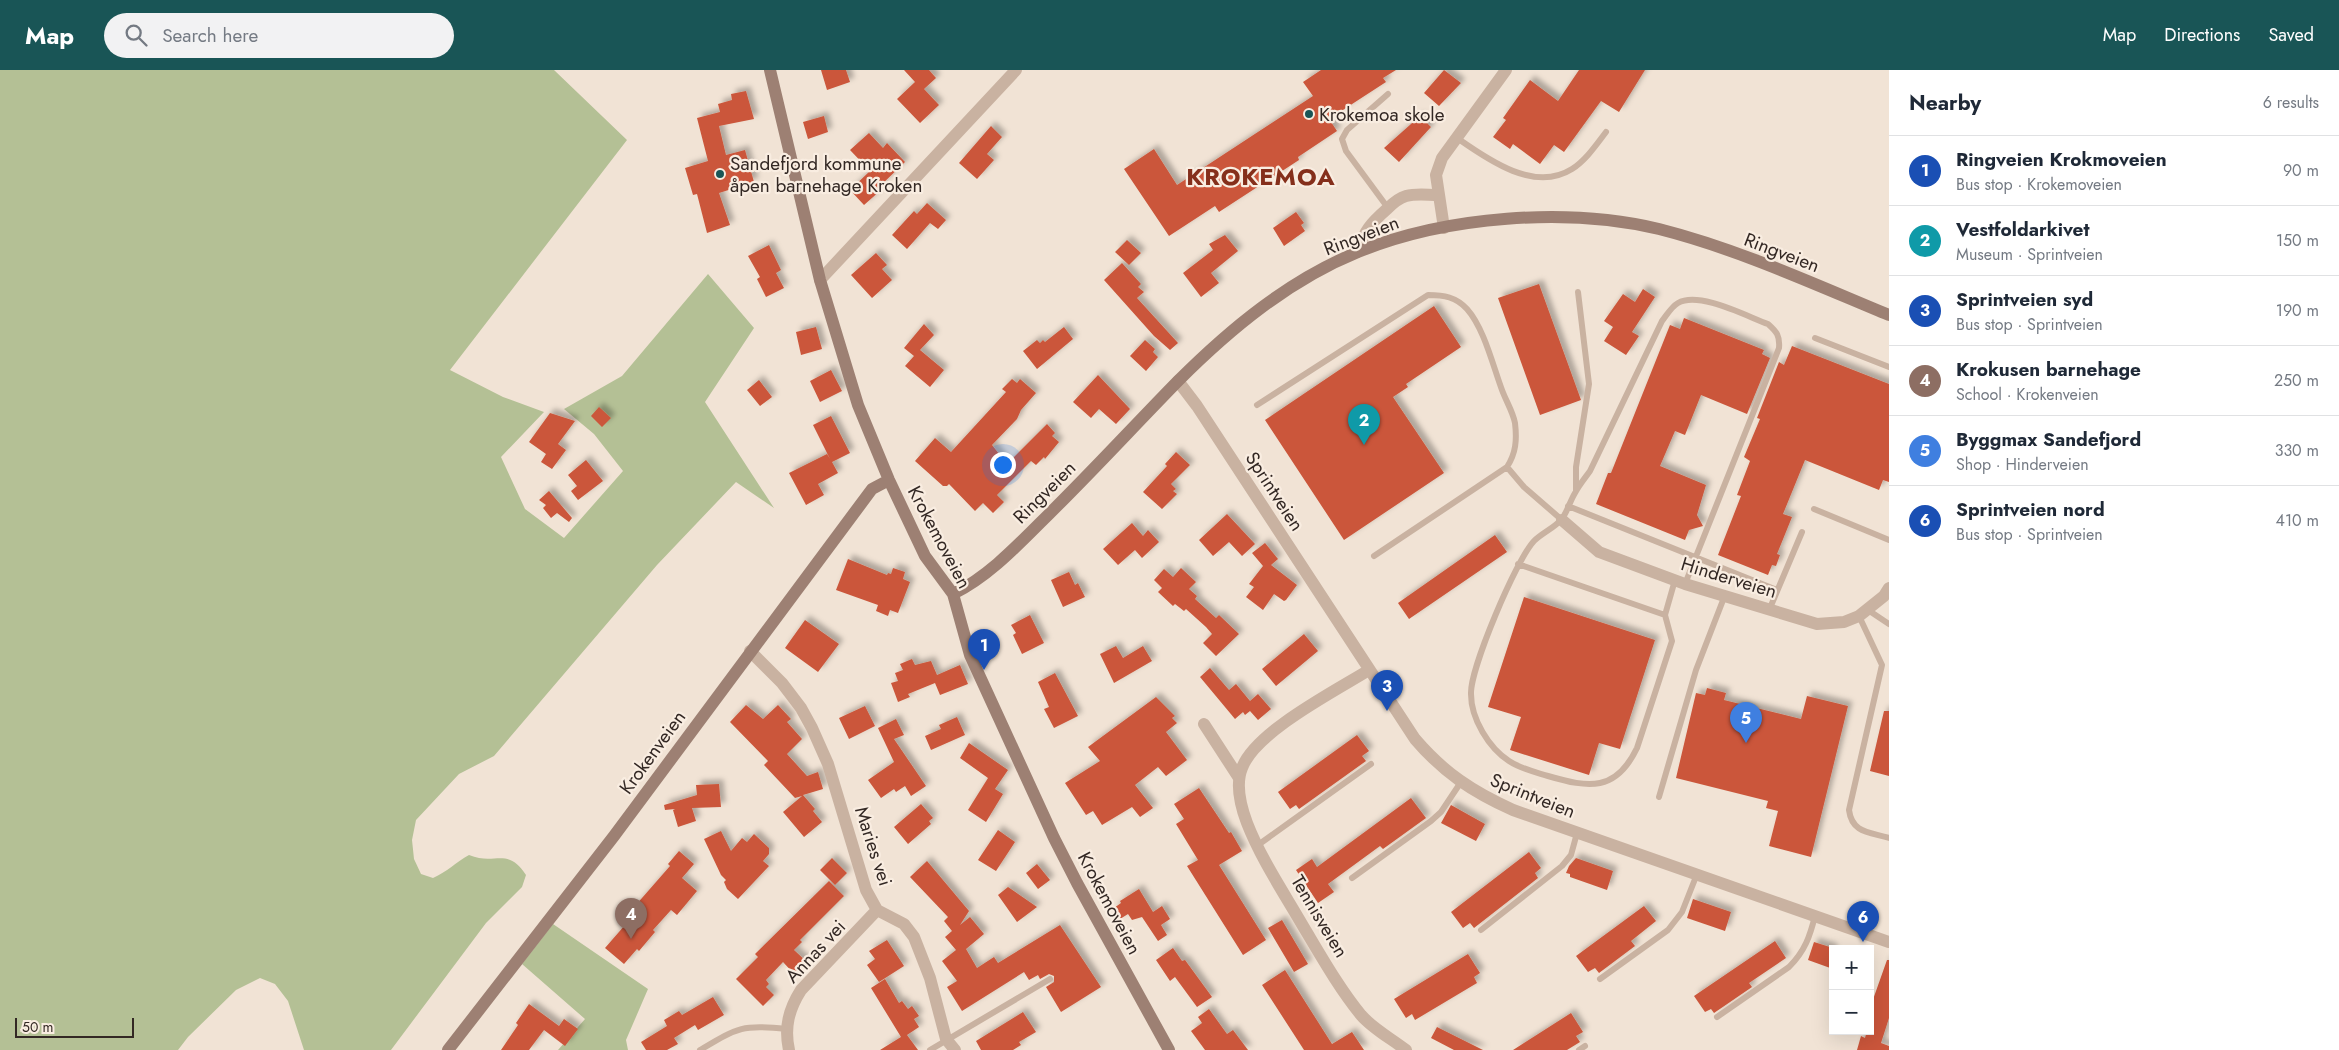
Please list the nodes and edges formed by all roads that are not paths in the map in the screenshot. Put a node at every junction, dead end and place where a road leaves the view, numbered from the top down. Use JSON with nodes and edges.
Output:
{"nodes":[{"id":1,"x":770,"y":70,"type":"edge"},
{"id":2,"x":1016,"y":70,"type":"edge"},
{"id":3,"x":1506,"y":70,"type":"edge"},
{"id":4,"x":1388,"y":94,"type":"dead end"},
{"id":5,"x":1606,"y":132,"type":"dead end"},
{"id":6,"x":1457,"y":138,"type":"junction"},
{"id":7,"x":1438,"y":195,"type":"junction"},
{"id":8,"x":1388,"y":208,"type":"junction"},
{"id":9,"x":1444,"y":228,"type":"junction"},
{"id":10,"x":1357,"y":252,"type":"junction"},
{"id":11,"x":820,"y":280,"type":"junction"},
{"id":12,"x":1578,"y":292,"type":"dead end"},
{"id":13,"x":1889,"y":314,"type":"edge"},
{"id":14,"x":1815,"y":338,"type":"dead end"},
{"id":15,"x":1889,"y":367,"type":"edge"},
{"id":16,"x":1178,"y":381,"type":"junction"},
{"id":17,"x":1256,"y":404,"type":"dead end"},
{"id":18,"x":1507,"y":467,"type":"junction"},
{"id":19,"x":889,"y":480,"type":"junction"},
{"id":20,"x":1576,"y":492,"type":"junction"},
{"id":21,"x":1568,"y":506,"type":"junction"},
{"id":22,"x":1814,"y":509,"type":"dead end"},
{"id":23,"x":1562,"y":520,"type":"junction"},
{"id":24,"x":1889,"y":530,"type":"edge"},
{"id":25,"x":1802,"y":532,"type":"dead end"},
{"id":26,"x":1887,"y":539,"type":"edge"},
{"id":27,"x":1374,"y":556,"type":"dead end"},
{"id":28,"x":1695,"y":558,"type":"junction"},
{"id":29,"x":1518,"y":564,"type":"junction"},
{"id":30,"x":1680,"y":582,"type":"junction"},
{"id":31,"x":1889,"y":588,"type":"edge"},
{"id":32,"x":1778,"y":590,"type":"junction"},
{"id":33,"x":953,"y":594,"type":"junction"},
{"id":34,"x":1725,"y":596,"type":"junction"},
{"id":35,"x":1770,"y":608,"type":"junction"},
{"id":36,"x":1864,"y":613,"type":"junction"},
{"id":37,"x":1665,"y":615,"type":"junction"},
{"id":38,"x":1889,"y":624,"type":"edge"},
{"id":39,"x":750,"y":652,"type":"junction"},
{"id":40,"x":1886,"y":666,"type":"edge"},
{"id":41,"x":1369,"y":670,"type":"junction"},
{"id":42,"x":1204,"y":724,"type":"dead end"},
{"id":43,"x":1372,"y":764,"type":"dead end"},
{"id":44,"x":1239,"y":778,"type":"junction"},
{"id":45,"x":1461,"y":782,"type":"junction"},
{"id":46,"x":1658,"y":796,"type":"dead end"},
{"id":47,"x":1578,"y":833,"type":"junction"},
{"id":48,"x":1889,"y":838,"type":"edge"},
{"id":49,"x":1258,"y":846,"type":"junction"},
{"id":50,"x":1697,"y":874,"type":"junction"},
{"id":51,"x":1352,"y":878,"type":"dead end"},
{"id":52,"x":877,"y":910,"type":"junction"},
{"id":53,"x":1815,"y":916,"type":"junction"},
{"id":54,"x":1481,"y":930,"type":"dead end"},
{"id":55,"x":1889,"y":942,"type":"edge"},
{"id":56,"x":1050,"y":979,"type":"dead end"},
{"id":57,"x":1600,"y":979,"type":"dead end"},
{"id":58,"x":1717,"y":1017,"type":"dead end"},
{"id":59,"x":786,"y":1029,"type":"junction"},
{"id":60,"x":946,"y":1039,"type":"junction"},
{"id":61,"x":1585,"y":1046,"type":"dead end"},
{"id":62,"x":448,"y":1050,"type":"edge"},
{"id":63,"x":700,"y":1050,"type":"edge"},
{"id":64,"x":789,"y":1050,"type":"edge"},
{"id":65,"x":930,"y":1050,"type":"edge"},
{"id":66,"x":955,"y":1050,"type":"edge"},
{"id":67,"x":1169,"y":1050,"type":"edge"},
{"id":68,"x":1406,"y":1050,"type":"edge"},
{"id":69,"x":1579,"y":1050,"type":"edge"}],
"edges":[{"from":1,"to":11,"type":"main road","name":"Krokemoveien"},
{"from":2,"to":11,"type":"street"},
{"from":3,"to":6,"type":"street"},
{"from":4,"to":8,"type":"lane"},
{"from":5,"to":6,"type":"lane"},
{"from":6,"to":7,"type":"street"},
{"from":7,"to":8,"type":"street"},
{"from":7,"to":9,"type":"street"},
{"from":8,"to":10,"type":"street"},
{"from":9,"to":10,"type":"main road","name":"Ringveien"},
{"from":9,"to":13,"type":"main road","name":"Ringveien"},
{"from":10,"to":16,"type":"main road","name":"Ringveien"},
{"from":11,"to":19,"type":"main road","name":"Krokemoveien"},
{"from":12,"to":20,"type":"lane"},
{"from":14,"to":15,"type":"lane"},
{"from":16,"to":33,"type":"main road","name":"Ringveien"},
{"from":16,"to":41,"type":"street","name":"Sprintveien"},
{"from":17,"to":18,"type":"lane"},
{"from":18,"to":23,"type":"lane"},
{"from":18,"to":27,"type":"lane"},
{"from":19,"to":33,"type":"main road","name":"Krokemoveien"},
{"from":19,"to":39,"type":"main road","name":"Krokenveien"},
{"from":20,"to":21,"type":"lane"},
{"from":20,"to":28,"type":"lane"},
{"from":21,"to":23,"type":"lane"},
{"from":21,"to":28,"type":"lane"},
{"from":22,"to":26,"type":"lane"},
{"from":23,"to":29,"type":"lane"},
{"from":23,"to":30,"type":"street","name":"Hinderveien"},
{"from":24,"to":26,"type":"lane"},
{"from":25,"to":32,"type":"lane"},
{"from":28,"to":30,"type":"lane"},
{"from":28,"to":32,"type":"lane"},
{"from":29,"to":37,"type":"lane"},
{"from":29,"to":37,"type":"lane"},
{"from":30,"to":34,"type":"street","name":"Hinderveien"},
{"from":30,"to":37,"type":"lane"},
{"from":31,"to":36,"type":"street","name":"Hinderveien"},
{"from":32,"to":35,"type":"lane"},
{"from":33,"to":67,"type":"main road","name":"Krokemoveien"},
{"from":34,"to":35,"type":"street","name":"Hinderveien"},
{"from":34,"to":46,"type":"lane"},
{"from":35,"to":36,"type":"street","name":"Hinderveien"},
{"from":36,"to":38,"type":"lane"},
{"from":36,"to":40,"type":"lane"},
{"from":39,"to":52,"type":"street","name":"Maries vei"},
{"from":39,"to":62,"type":"main road","name":"Krokenveien"},
{"from":40,"to":48,"type":"lane"},
{"from":41,"to":44,"type":"street","name":"Tennisveien"},
{"from":41,"to":45,"type":"street","name":"Sprintveien"},
{"from":42,"to":44,"type":"street","name":"Tennisveien"},
{"from":43,"to":49,"type":"lane"},
{"from":44,"to":49,"type":"street","name":"Tennisveien"},
{"from":45,"to":47,"type":"street","name":"Sprintveien"},
{"from":45,"to":51,"type":"lane"},
{"from":47,"to":50,"type":"street","name":"Sprintveien"},
{"from":47,"to":54,"type":"lane"},
{"from":49,"to":68,"type":"street","name":"Tennisveien"},
{"from":50,"to":53,"type":"street","name":"Sprintveien"},
{"from":50,"to":57,"type":"lane"},
{"from":52,"to":59,"type":"street","name":"Annas vei"},
{"from":52,"to":60,"type":"street","name":"Maries vei"},
{"from":53,"to":55,"type":"street","name":"Sprintveien"},
{"from":53,"to":58,"type":"lane"},
{"from":56,"to":60,"type":"lane"},
{"from":59,"to":63,"type":"lane"},
{"from":59,"to":64,"type":"street","name":"Annas vei"},
{"from":60,"to":65,"type":"lane"},
{"from":60,"to":66,"type":"street","name":"Maries vei"},
{"from":61,"to":69,"type":"lane"}]}
